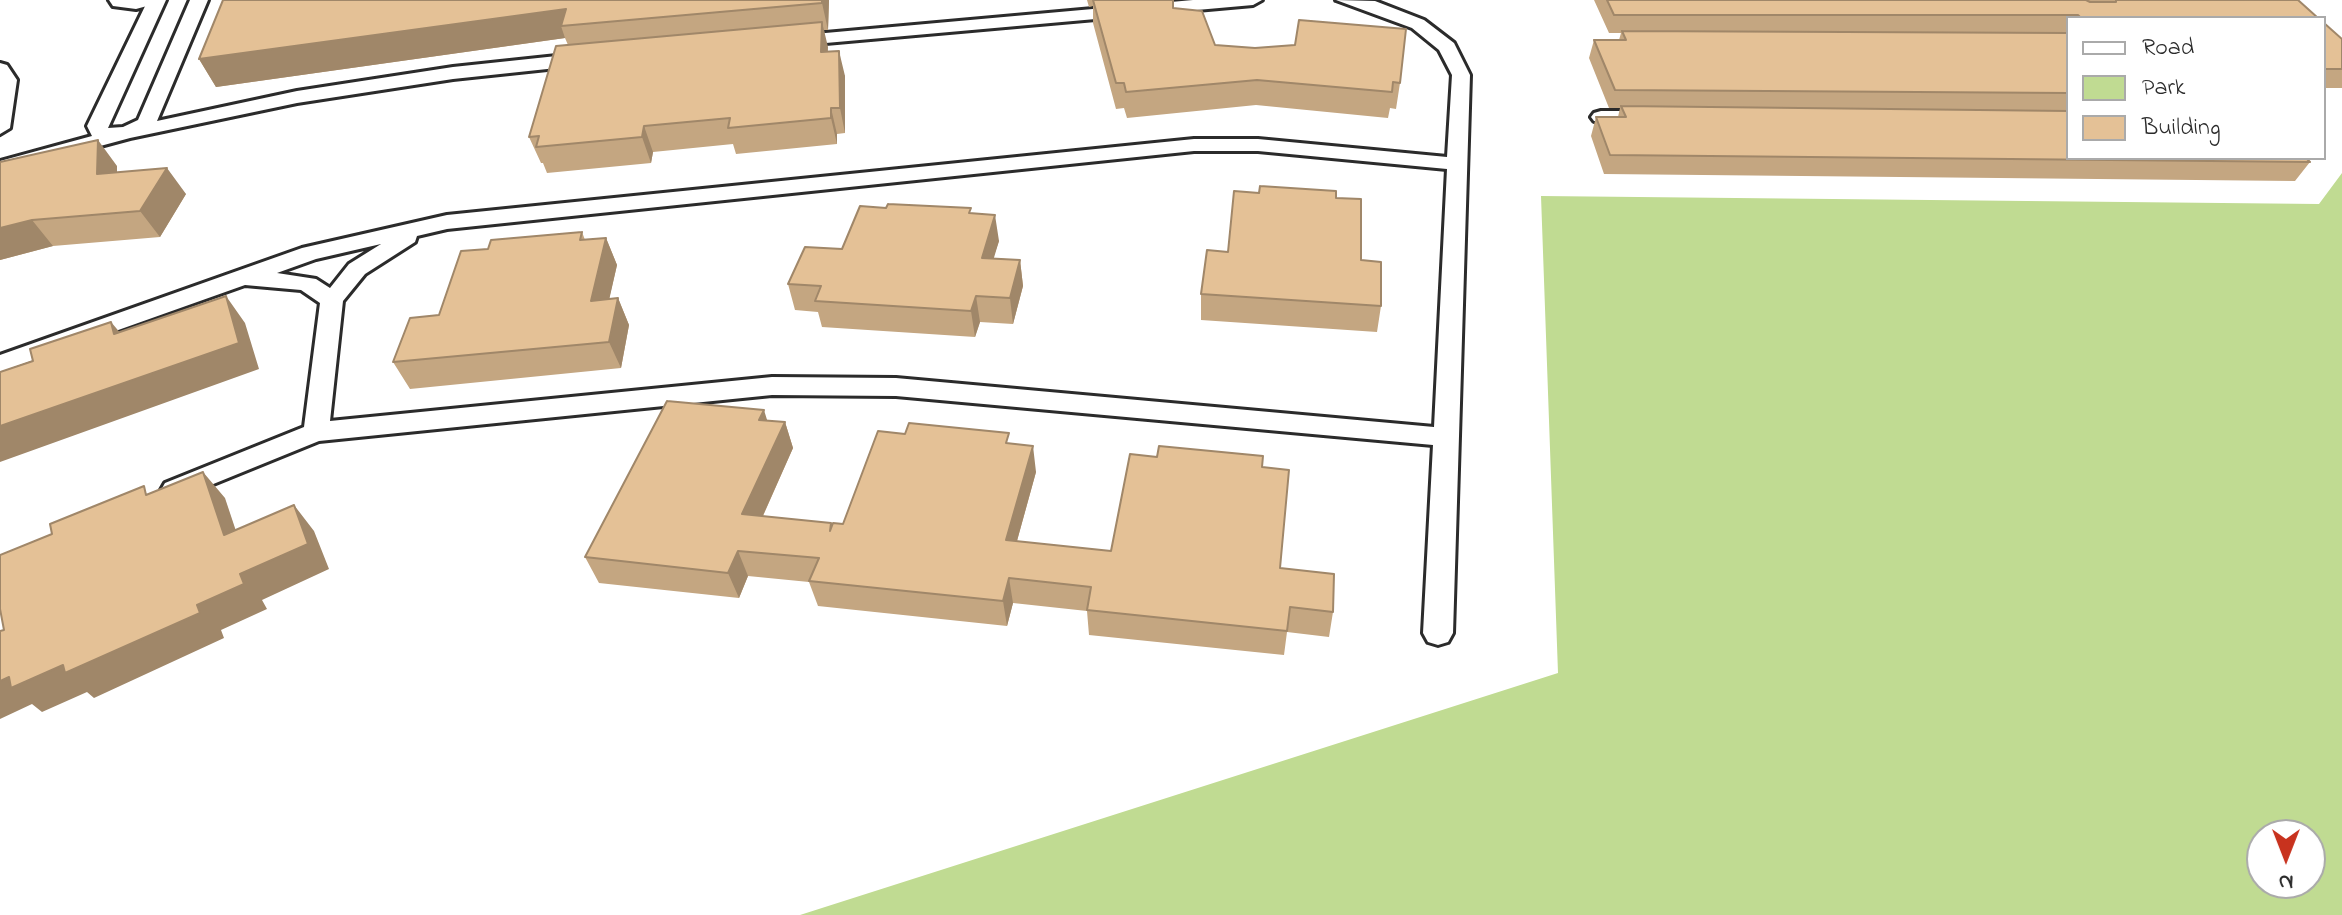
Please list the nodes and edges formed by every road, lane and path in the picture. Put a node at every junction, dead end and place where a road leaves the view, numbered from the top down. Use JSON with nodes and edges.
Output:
{"nodes":[{"id":1,"x":124,"y":0,"type":"edge"},
{"id":2,"x":136,"y":0,"type":"edge"},
{"id":3,"x":157,"y":0,"type":"edge"},
{"id":4,"x":199,"y":0,"type":"edge"},
{"id":5,"x":1253,"y":0,"type":"edge"},
{"id":6,"x":1345,"y":0,"type":"edge"},
{"id":7,"x":764,"y":44,"type":"edge"},
{"id":8,"x":607,"y":58,"type":"edge"},
{"id":9,"x":0,"y":69,"type":"edge"},
{"id":10,"x":149,"y":117,"type":"junction"},
{"id":11,"x":1601,"y":117,"type":"edge"},
{"id":12,"x":1679,"y":117,"type":"edge"},
{"id":13,"x":171,"y":123,"type":"junction"},
{"id":14,"x":97,"y":126,"type":"junction"},
{"id":15,"x":0,"y":128,"type":"edge"},
{"id":16,"x":127,"y":133,"type":"junction"},
{"id":17,"x":55,"y":151,"type":"junction"},
{"id":18,"x":1457,"y":164,"type":"junction"},
{"id":19,"x":0,"y":167,"type":"edge"},
{"id":20,"x":447,"y":222,"type":"junction"},
{"id":21,"x":216,"y":287,"type":"junction"},
{"id":22,"x":332,"y":300,"type":"junction"},
{"id":23,"x":0,"y":364,"type":"edge"},
{"id":24,"x":316,"y":432,"type":"junction"},
{"id":25,"x":1446,"y":437,"type":"junction"},
{"id":26,"x":155,"y":498,"type":"edge"},
{"id":27,"x":1438,"y":633,"type":"dead end"}],
"edges":[{"from":1,"to":2,"type":"street"},
{"from":3,"to":14,"type":"lane"},
{"from":4,"to":10,"type":"lane"},
{"from":5,"to":7,"type":"lane"},
{"from":6,"to":18,"type":"lane"},
{"from":8,"to":13,"type":"lane"},
{"from":9,"to":15,"type":"lane"},
{"from":10,"to":13,"type":"lane"},
{"from":10,"to":16,"type":"lane"},
{"from":11,"to":12,"type":"lane"},
{"from":13,"to":16,"type":"lane"},
{"from":14,"to":16,"type":"lane"},
{"from":14,"to":17,"type":"lane"},
{"from":16,"to":17,"type":"lane"},
{"from":17,"to":19,"type":"lane"},
{"from":18,"to":20,"type":"lane"},
{"from":18,"to":25,"type":"lane"},
{"from":20,"to":21,"type":"lane"},
{"from":20,"to":22,"type":"lane"},
{"from":21,"to":22,"type":"lane"},
{"from":21,"to":23,"type":"lane"},
{"from":22,"to":24,"type":"lane"},
{"from":24,"to":25,"type":"lane"},
{"from":24,"to":26,"type":"lane"},
{"from":25,"to":27,"type":"lane"}]}
